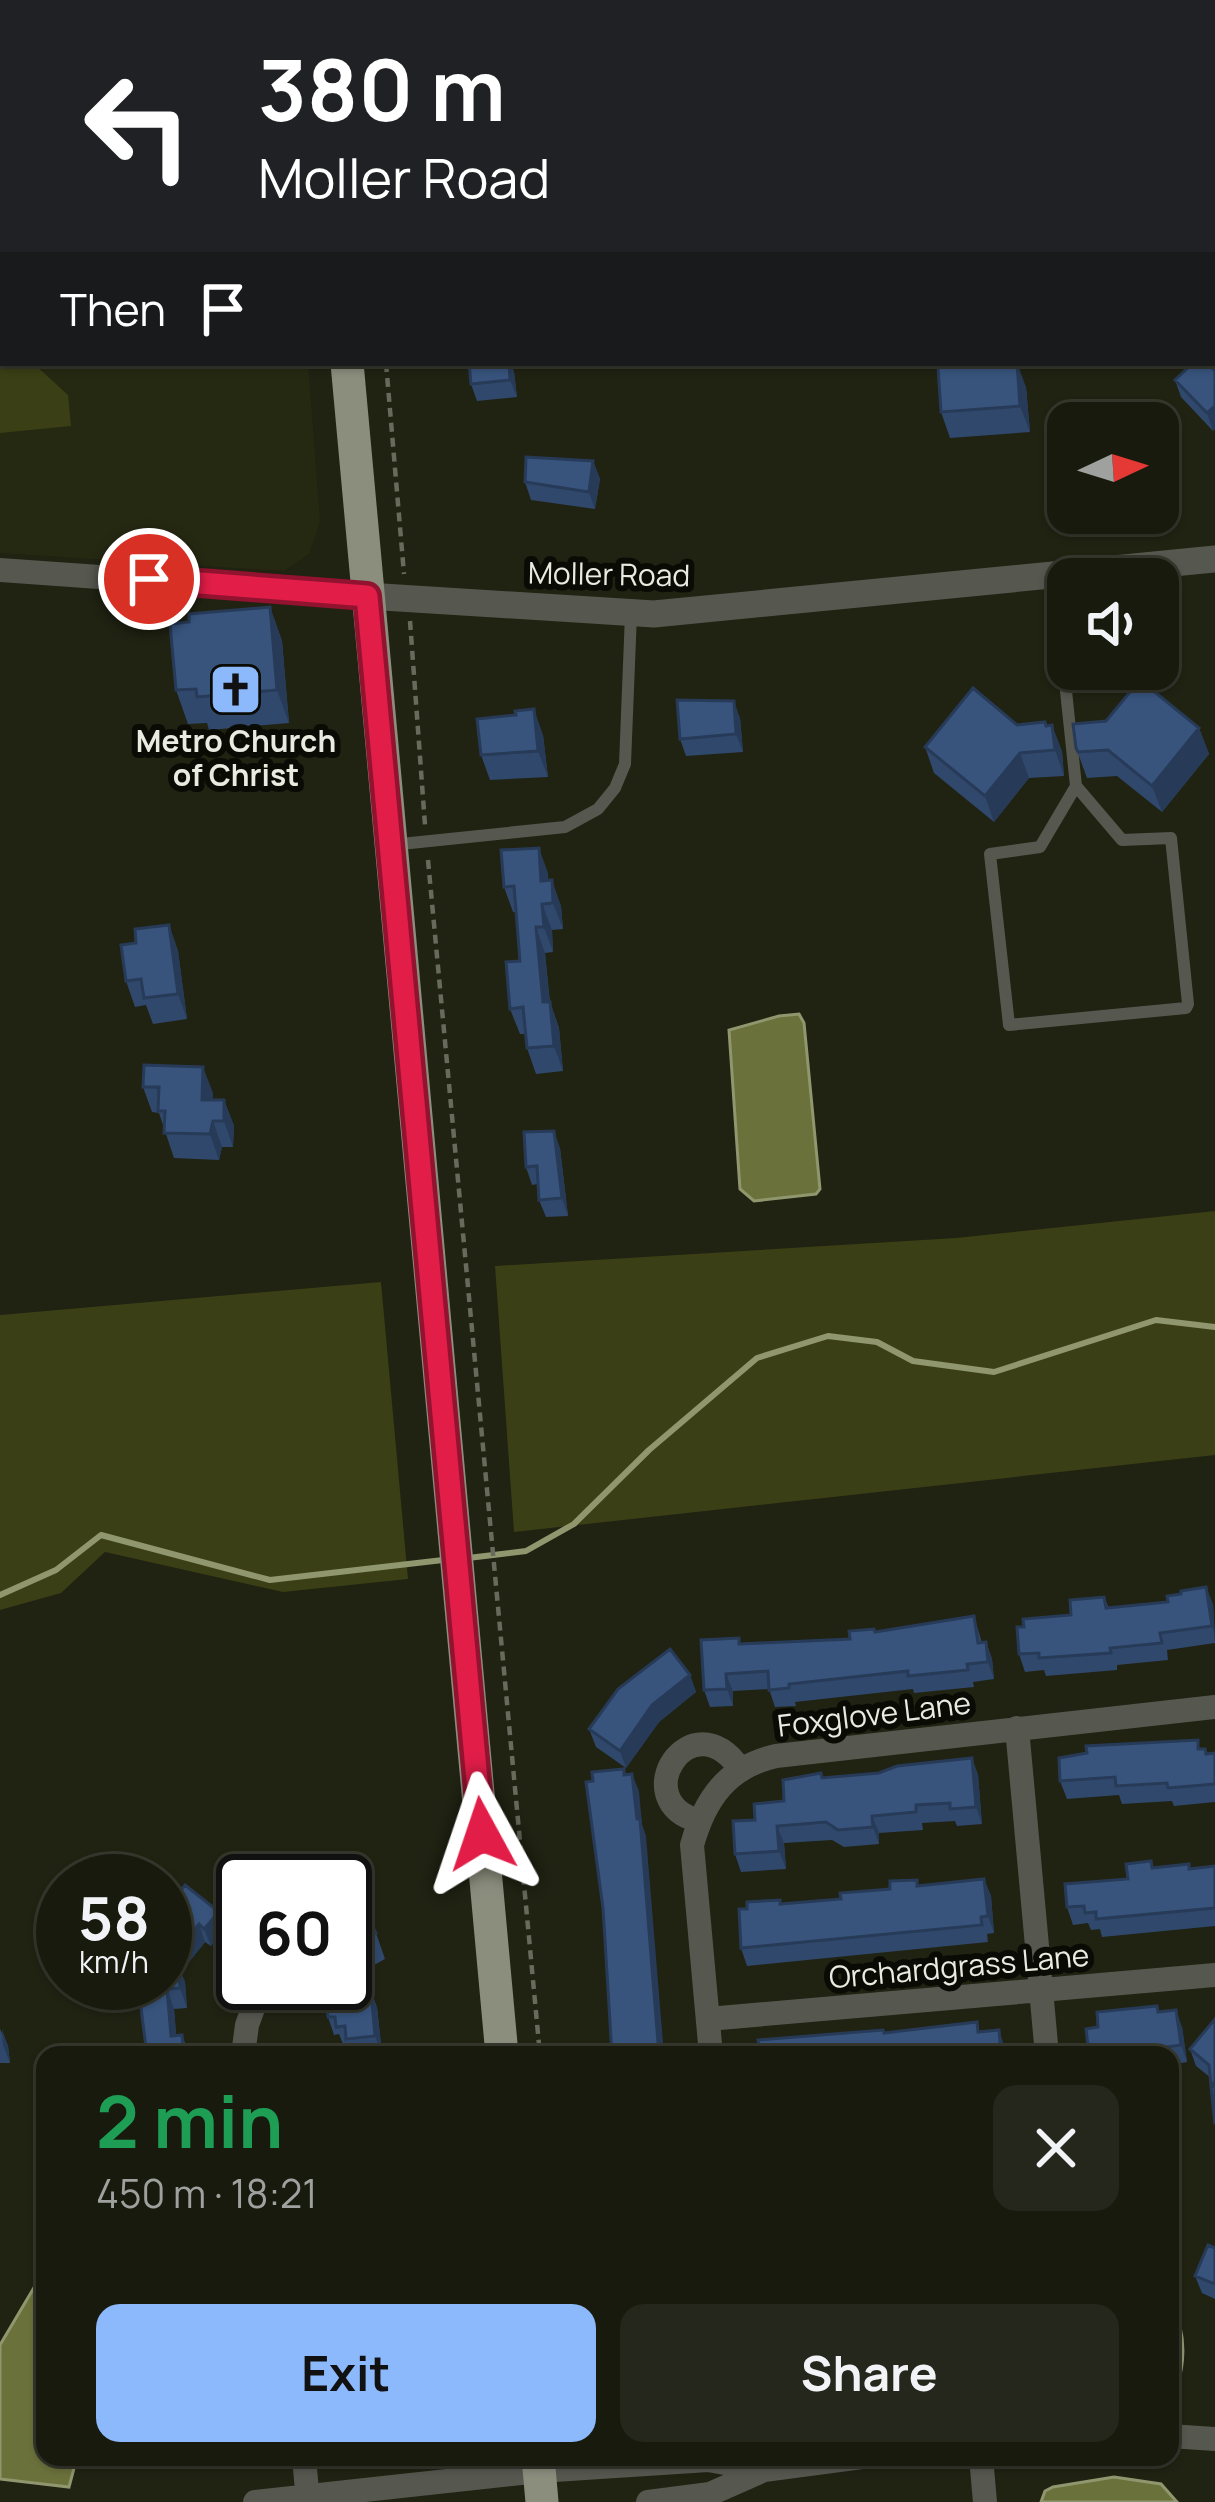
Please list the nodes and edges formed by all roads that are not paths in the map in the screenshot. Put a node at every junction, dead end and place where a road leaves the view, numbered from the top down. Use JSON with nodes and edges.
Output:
{"nodes":[{"id":1,"x":347,"y":366,"type":"edge"},
{"id":2,"x":1215,"y":559,"type":"edge"},
{"id":3,"x":1179,"y":563,"type":"edge"},
{"id":4,"x":0,"y":570,"type":"edge"},
{"id":5,"x":1047,"y":577,"type":"edge"},
{"id":6,"x":367,"y":596,"type":"junction"},
{"id":7,"x":631,"y":614,"type":"junction"},
{"id":8,"x":1066,"y":690,"type":"edge"},
{"id":9,"x":1076,"y":786,"type":"junction"},
{"id":10,"x":390,"y":845,"type":"junction"},
{"id":11,"x":1215,"y":1707,"type":"edge"},
{"id":12,"x":1017,"y":1728,"type":"junction"},
{"id":13,"x":740,"y":1769,"type":"junction"},
{"id":14,"x":699,"y":1821,"type":"junction"},
{"id":15,"x":1215,"y":1975,"type":"edge"},
{"id":16,"x":1041,"y":1990,"type":"junction"},
{"id":17,"x":252,"y":2010,"type":"edge"},
{"id":18,"x":708,"y":2019,"type":"junction"},
{"id":19,"x":244,"y":2046,"type":"edge"},
{"id":20,"x":501,"y":2046,"type":"edge"},
{"id":21,"x":710,"y":2046,"type":"edge"},
{"id":22,"x":1045,"y":2046,"type":"edge"},
{"id":23,"x":1179,"y":2437,"type":"edge"},
{"id":24,"x":1215,"y":2440,"type":"edge"},
{"id":25,"x":305,"y":2466,"type":"edge"},
{"id":26,"x":649,"y":2466,"type":"edge"},
{"id":27,"x":742,"y":2466,"type":"edge"},
{"id":28,"x":794,"y":2466,"type":"edge"},
{"id":29,"x":982,"y":2466,"type":"edge"},
{"id":30,"x":764,"y":2470,"type":"junction"},
{"id":31,"x":540,"y":2477,"type":"edge"},
{"id":32,"x":308,"y":2499,"type":"edge"},
{"id":33,"x":255,"y":2502,"type":"edge"},
{"id":34,"x":648,"y":2502,"type":"edge"},
{"id":35,"x":985,"y":2502,"type":"edge"}],
"edges":[{"from":1,"to":6,"type":"main road"},
{"from":2,"to":3,"type":"street","name":"Moller Road"},
{"from":4,"to":6,"type":"street","name":"Moller Road"},
{"from":5,"to":7,"type":"street","name":"Moller Road"},
{"from":6,"to":7,"type":"street","name":"Moller Road"},
{"from":6,"to":10,"type":"main road"},
{"from":7,"to":10,"type":"lane"},
{"from":8,"to":9,"type":"lane"},
{"from":9,"to":9,"type":"lane"},
{"from":10,"to":20,"type":"main road"},
{"from":11,"to":12,"type":"street","name":"Foxglove Lane"},
{"from":12,"to":13,"type":"street","name":"Foxglove Lane"},
{"from":12,"to":16,"type":"street"},
{"from":13,"to":14,"type":"street"},
{"from":13,"to":14,"type":"street"},
{"from":14,"to":18,"type":"street"},
{"from":15,"to":16,"type":"street","name":"Orchardgrass Lane"},
{"from":16,"to":18,"type":"street","name":"Orchardgrass Lane"},
{"from":16,"to":22,"type":"street"},
{"from":17,"to":19,"type":"street"},
{"from":18,"to":21,"type":"street"},
{"from":23,"to":24,"type":"street"},
{"from":25,"to":32,"type":"street"},
{"from":26,"to":31,"type":"street"},
{"from":27,"to":30,"type":"street"},
{"from":28,"to":30,"type":"street"},
{"from":29,"to":35,"type":"street"},
{"from":30,"to":34,"type":"street"},
{"from":31,"to":32,"type":"street"},
{"from":32,"to":33,"type":"street"}]}
